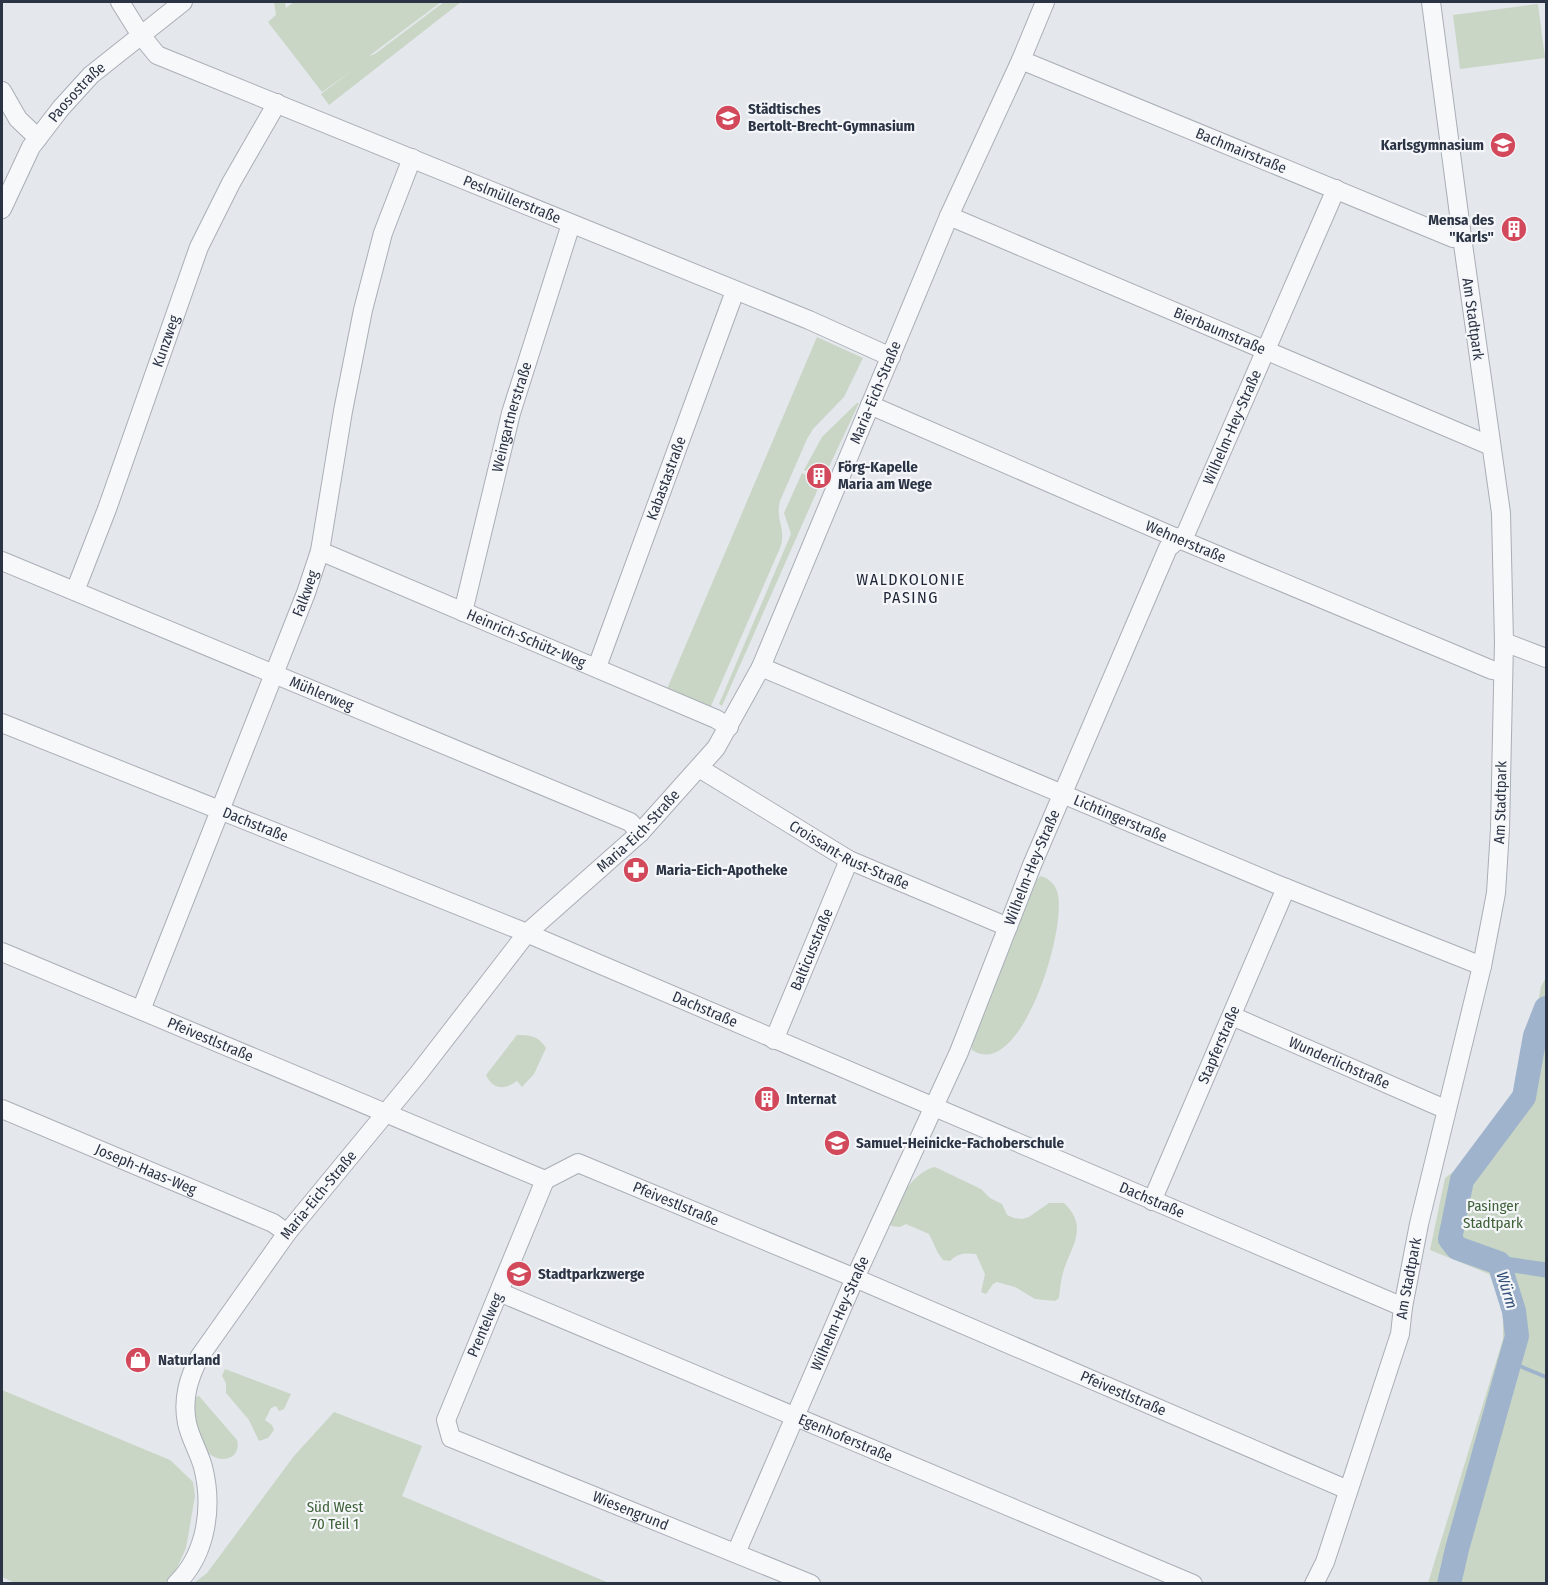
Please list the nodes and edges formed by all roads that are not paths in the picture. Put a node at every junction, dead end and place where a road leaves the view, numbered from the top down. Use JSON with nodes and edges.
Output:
{"nodes":[{"id":1,"x":120,"y":2,"type":"edge"},
{"id":2,"x":183,"y":2,"type":"edge"},
{"id":3,"x":1045,"y":2,"type":"edge"},
{"id":4,"x":1431,"y":2,"type":"edge"},
{"id":5,"x":140,"y":34,"type":"junction"},
{"id":6,"x":1021,"y":60,"type":"junction"},
{"id":7,"x":2,"y":91,"type":"edge"},
{"id":8,"x":277,"y":103,"type":"junction"},
{"id":9,"x":38,"y":138,"type":"junction"},
{"id":10,"x":412,"y":158,"type":"junction"},
{"id":11,"x":1336,"y":189,"type":"junction"},
{"id":12,"x":2,"y":209,"type":"edge"},
{"id":13,"x":949,"y":216,"type":"junction"},
{"id":14,"x":572,"y":224,"type":"junction"},
{"id":15,"x":1461,"y":237,"type":"junction"},
{"id":16,"x":735,"y":291,"type":"junction"},
{"id":17,"x":1265,"y":351,"type":"junction"},
{"id":18,"x":891,"y":357,"type":"junction"},
{"id":19,"x":870,"y":405,"type":"junction"},
{"id":20,"x":1491,"y":446,"type":"junction"},
{"id":21,"x":1179,"y":539,"type":"junction"},
{"id":22,"x":320,"y":551,"type":"junction"},
{"id":23,"x":2,"y":561,"type":"edge"},
{"id":24,"x":75,"y":591,"type":"junction"},
{"id":25,"x":463,"y":612,"type":"junction"},
{"id":26,"x":1504,"y":642,"type":"junction"},
{"id":27,"x":1546,"y":658,"type":"edge"},
{"id":28,"x":597,"y":667,"type":"junction"},
{"id":29,"x":761,"y":668,"type":"junction"},
{"id":30,"x":1503,"y":672,"type":"junction"},
{"id":31,"x":275,"y":674,"type":"junction"},
{"id":32,"x":2,"y":723,"type":"edge"},
{"id":33,"x":729,"y":727,"type":"junction"},
{"id":34,"x":699,"y":768,"type":"junction"},
{"id":35,"x":1063,"y":793,"type":"junction"},
{"id":36,"x":221,"y":809,"type":"junction"},
{"id":37,"x":640,"y":832,"type":"junction"},
{"id":38,"x":849,"y":860,"type":"junction"},
{"id":39,"x":1286,"y":888,"type":"junction"},
{"id":40,"x":1008,"y":927,"type":"junction"},
{"id":41,"x":527,"y":933,"type":"junction"},
{"id":42,"x":2,"y":952,"type":"edge"},
{"id":43,"x":1482,"y":966,"type":"junction"},
{"id":44,"x":141,"y":1010,"type":"junction"},
{"id":45,"x":1232,"y":1017,"type":"junction"},
{"id":46,"x":774,"y":1040,"type":"junction"},
{"id":47,"x":934,"y":1106,"type":"junction"},
{"id":48,"x":1446,"y":1107,"type":"junction"},
{"id":49,"x":2,"y":1109,"type":"edge"},
{"id":50,"x":387,"y":1113,"type":"junction"},
{"id":51,"x":546,"y":1180,"type":"junction"},
{"id":52,"x":1152,"y":1201,"type":"junction"},
{"id":53,"x":287,"y":1233,"type":"junction"},
{"id":54,"x":855,"y":1278,"type":"junction"},
{"id":55,"x":499,"y":1292,"type":"junction"},
{"id":56,"x":1403,"y":1307,"type":"junction"},
{"id":57,"x":795,"y":1417,"type":"junction"},
{"id":58,"x":451,"y":1438,"type":"joint"},
{"id":59,"x":1348,"y":1490,"type":"junction"},
{"id":60,"x":736,"y":1553,"type":"junction"},
{"id":61,"x":176,"y":1584,"type":"edge"},
{"id":62,"x":811,"y":1584,"type":"edge"},
{"id":63,"x":1193,"y":1584,"type":"edge"},
{"id":64,"x":1314,"y":1584,"type":"edge"}],
"edges":[{"from":1,"to":5,"type":"street","name":"Peslmüllerstraße"},
{"from":2,"to":5,"type":"street","name":"Paosostraße"},
{"from":3,"to":6,"type":"street","name":"Maria-Eich-Straße"},
{"from":4,"to":15,"type":"street","name":"Am Stadtpark"},
{"from":5,"to":8,"type":"street","name":"Peslmüllerstraße"},
{"from":5,"to":9,"type":"street","name":"Paosostraße"},
{"from":6,"to":11,"type":"street","name":"Bachmairstraße"},
{"from":6,"to":13,"type":"street","name":"Maria-Eich-Straße"},
{"from":7,"to":9,"type":"street"},
{"from":8,"to":10,"type":"street","name":"Peslmüllerstraße"},
{"from":8,"to":24,"type":"street","name":"Kunzweg"},
{"from":9,"to":12,"type":"street","name":"Paosostraße"},
{"from":10,"to":14,"type":"street","name":"Peslmüllerstraße"},
{"from":10,"to":22,"type":"street","name":"Falkweg"},
{"from":11,"to":15,"type":"street","name":"Bachmairstraße"},
{"from":11,"to":17,"type":"street","name":"Wilhelm-Hey-Straße"},
{"from":13,"to":17,"type":"street","name":"Bierbaumstraße"},
{"from":13,"to":18,"type":"street","name":"Maria-Eich-Straße"},
{"from":14,"to":16,"type":"street","name":"Peslmüllerstraße"},
{"from":14,"to":25,"type":"street","name":"Weingartnerstraße"},
{"from":15,"to":20,"type":"street","name":"Am Stadtpark"},
{"from":16,"to":18,"type":"street","name":"Peslmüllerstraße"},
{"from":16,"to":28,"type":"street","name":"Kabastastraße"},
{"from":17,"to":20,"type":"street","name":"Bierbaumstraße"},
{"from":17,"to":21,"type":"street","name":"Wilhelm-Hey-Straße"},
{"from":18,"to":19,"type":"street","name":"Maria-Eich-Straße"},
{"from":19,"to":21,"type":"street","name":"Wehnerstraße"},
{"from":19,"to":29,"type":"street","name":"Maria-Eich-Straße"},
{"from":20,"to":26,"type":"street","name":"Am Stadtpark"},
{"from":21,"to":30,"type":"street","name":"Wehnerstraße"},
{"from":21,"to":35,"type":"street","name":"Wilhelm-Hey-Straße"},
{"from":22,"to":25,"type":"street","name":"Heinrich-Schütz-Weg"},
{"from":22,"to":31,"type":"street","name":"Falkweg"},
{"from":23,"to":24,"type":"street","name":"Mühlerweg"},
{"from":24,"to":31,"type":"street","name":"Mühlerweg"},
{"from":25,"to":28,"type":"street","name":"Heinrich-Schütz-Weg"},
{"from":26,"to":27,"type":"street"},
{"from":26,"to":30,"type":"street","name":"Am Stadtpark"},
{"from":28,"to":33,"type":"street","name":"Heinrich-Schütz-Weg"},
{"from":29,"to":33,"type":"street","name":"Maria-Eich-Straße"},
{"from":29,"to":35,"type":"street","name":"Lichtingerstraße"},
{"from":30,"to":43,"type":"street","name":"Am Stadtpark"},
{"from":31,"to":36,"type":"street","name":"Falkweg"},
{"from":31,"to":37,"type":"street","name":"Mühlerweg"},
{"from":32,"to":36,"type":"street","name":"Dachstraße"},
{"from":33,"to":34,"type":"street","name":"Maria-Eich-Straße"},
{"from":34,"to":37,"type":"street","name":"Maria-Eich-Straße"},
{"from":34,"to":38,"type":"street","name":"Croissant-Rust-Straße"},
{"from":35,"to":39,"type":"street","name":"Lichtingerstraße"},
{"from":35,"to":40,"type":"street","name":"Wilhelm-Hey-Straße"},
{"from":36,"to":41,"type":"street","name":"Dachstraße"},
{"from":36,"to":44,"type":"street","name":"Falkweg"},
{"from":37,"to":41,"type":"street","name":"Maria-Eich-Straße"},
{"from":38,"to":40,"type":"street","name":"Croissant-Rust-Straße"},
{"from":38,"to":46,"type":"street","name":"Balticusstraße"},
{"from":39,"to":43,"type":"street","name":"Lichtingerstraße"},
{"from":39,"to":45,"type":"street","name":"Stapferstraße"},
{"from":40,"to":47,"type":"street","name":"Wilhelm-Hey-Straße"},
{"from":41,"to":46,"type":"street","name":"Dachstraße"},
{"from":41,"to":50,"type":"street","name":"Maria-Eich-Straße"},
{"from":42,"to":44,"type":"street","name":"Pfeivestlstraße"},
{"from":43,"to":48,"type":"street","name":"Am Stadtpark"},
{"from":44,"to":50,"type":"street","name":"Pfeivestlstraße"},
{"from":45,"to":48,"type":"street","name":"Wunderlichstraße"},
{"from":45,"to":52,"type":"street","name":"Stapferstraße"},
{"from":46,"to":47,"type":"street","name":"Dachstraße"},
{"from":47,"to":52,"type":"street","name":"Dachstraße"},
{"from":47,"to":54,"type":"street","name":"Wilhelm-Hey-Straße"},
{"from":48,"to":56,"type":"street","name":"Am Stadtpark"},
{"from":49,"to":53,"type":"street","name":"Joseph-Haas-Weg"},
{"from":50,"to":51,"type":"street","name":"Pfeivestlstraße"},
{"from":50,"to":53,"type":"street","name":"Maria-Eich-Straße"},
{"from":51,"to":54,"type":"street","name":"Pfeivestlstraße"},
{"from":51,"to":55,"type":"street","name":"Prentelweg"},
{"from":52,"to":56,"type":"street","name":"Dachstraße"},
{"from":53,"to":61,"type":"street","name":"Maria-Eich-Straße"},
{"from":54,"to":57,"type":"street","name":"Wilhelm-Hey-Straße"},
{"from":54,"to":59,"type":"street","name":"Pfeivestlstraße"},
{"from":55,"to":57,"type":"street","name":"Egenhoferstraße"},
{"from":55,"to":58,"type":"street","name":"Prentelweg"},
{"from":56,"to":59,"type":"street","name":"Am Stadtpark"},
{"from":57,"to":60,"type":"street","name":"Wilhelm-Hey-Straße"},
{"from":57,"to":63,"type":"street","name":"Egenhoferstraße"},
{"from":58,"to":60,"type":"street","name":"Wiesengrund"},
{"from":59,"to":64,"type":"street","name":"Am Stadtpark"},
{"from":60,"to":62,"type":"street","name":"Wiesengrund"}]}
